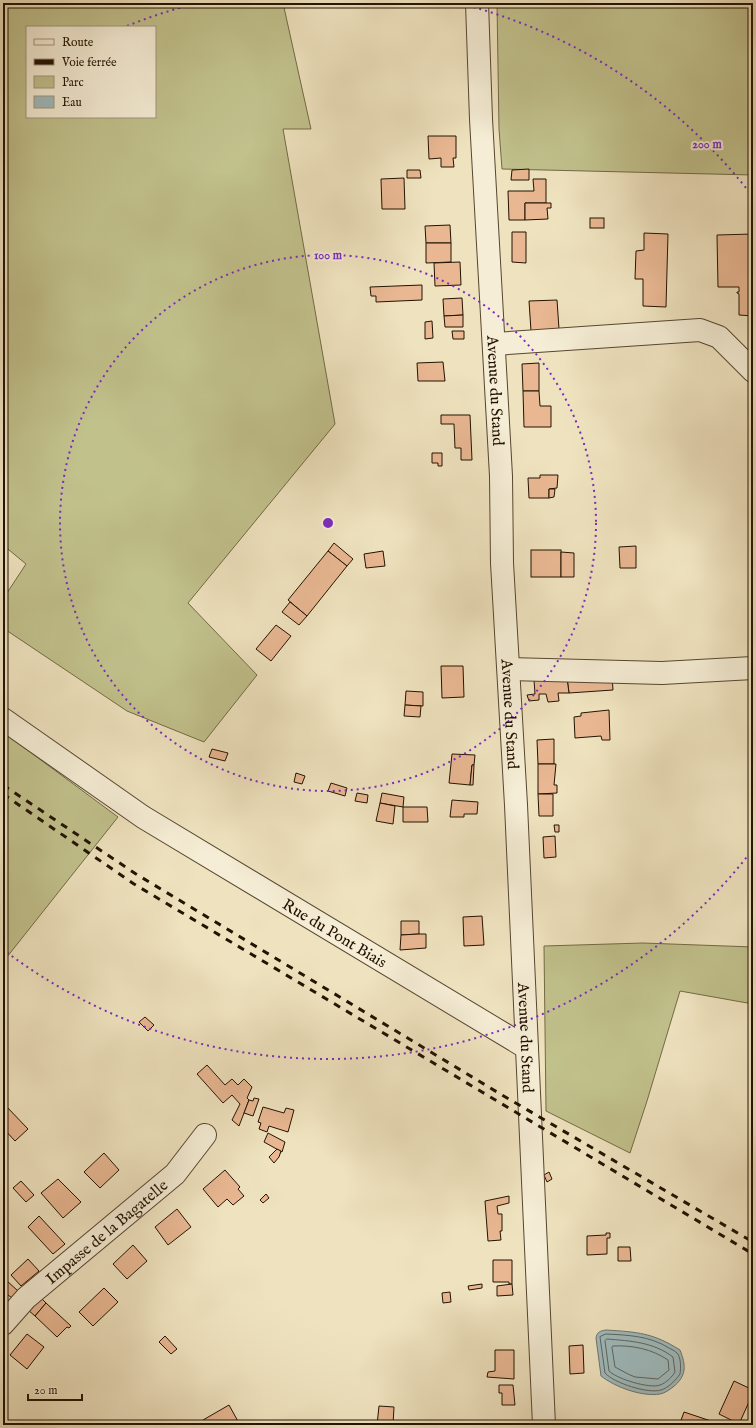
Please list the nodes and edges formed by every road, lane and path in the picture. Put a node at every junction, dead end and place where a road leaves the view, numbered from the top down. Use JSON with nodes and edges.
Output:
{"nodes":[{"id":1,"x":477,"y":3,"type":"edge"},
{"id":2,"x":494,"y":344,"type":"junction"},
{"id":3,"x":753,"y":370,"type":"edge"},
{"id":4,"x":509,"y":668,"type":"junction"},
{"id":5,"x":753,"y":668,"type":"edge"},
{"id":6,"x":3,"y":719,"type":"edge"},
{"id":7,"x":527,"y":1048,"type":"junction"},
{"id":8,"x":205,"y":1135,"type":"dead end"},
{"id":9,"x":3,"y":1324,"type":"edge"},
{"id":10,"x":544,"y":1425,"type":"edge"}],
"edges":[{"from":1,"to":2,"type":"street","name":"Avenue du Stand"},
{"from":2,"to":3,"type":"street"},
{"from":2,"to":4,"type":"street","name":"Avenue du Stand"},
{"from":4,"to":5,"type":"street"},
{"from":4,"to":7,"type":"street","name":"Avenue du Stand"},
{"from":6,"to":7,"type":"street","name":"Rue du Pont Biais"},
{"from":7,"to":10,"type":"street","name":"Avenue du Stand"},
{"from":8,"to":9,"type":"street","name":"Impasse de la Bagatelle"}]}
